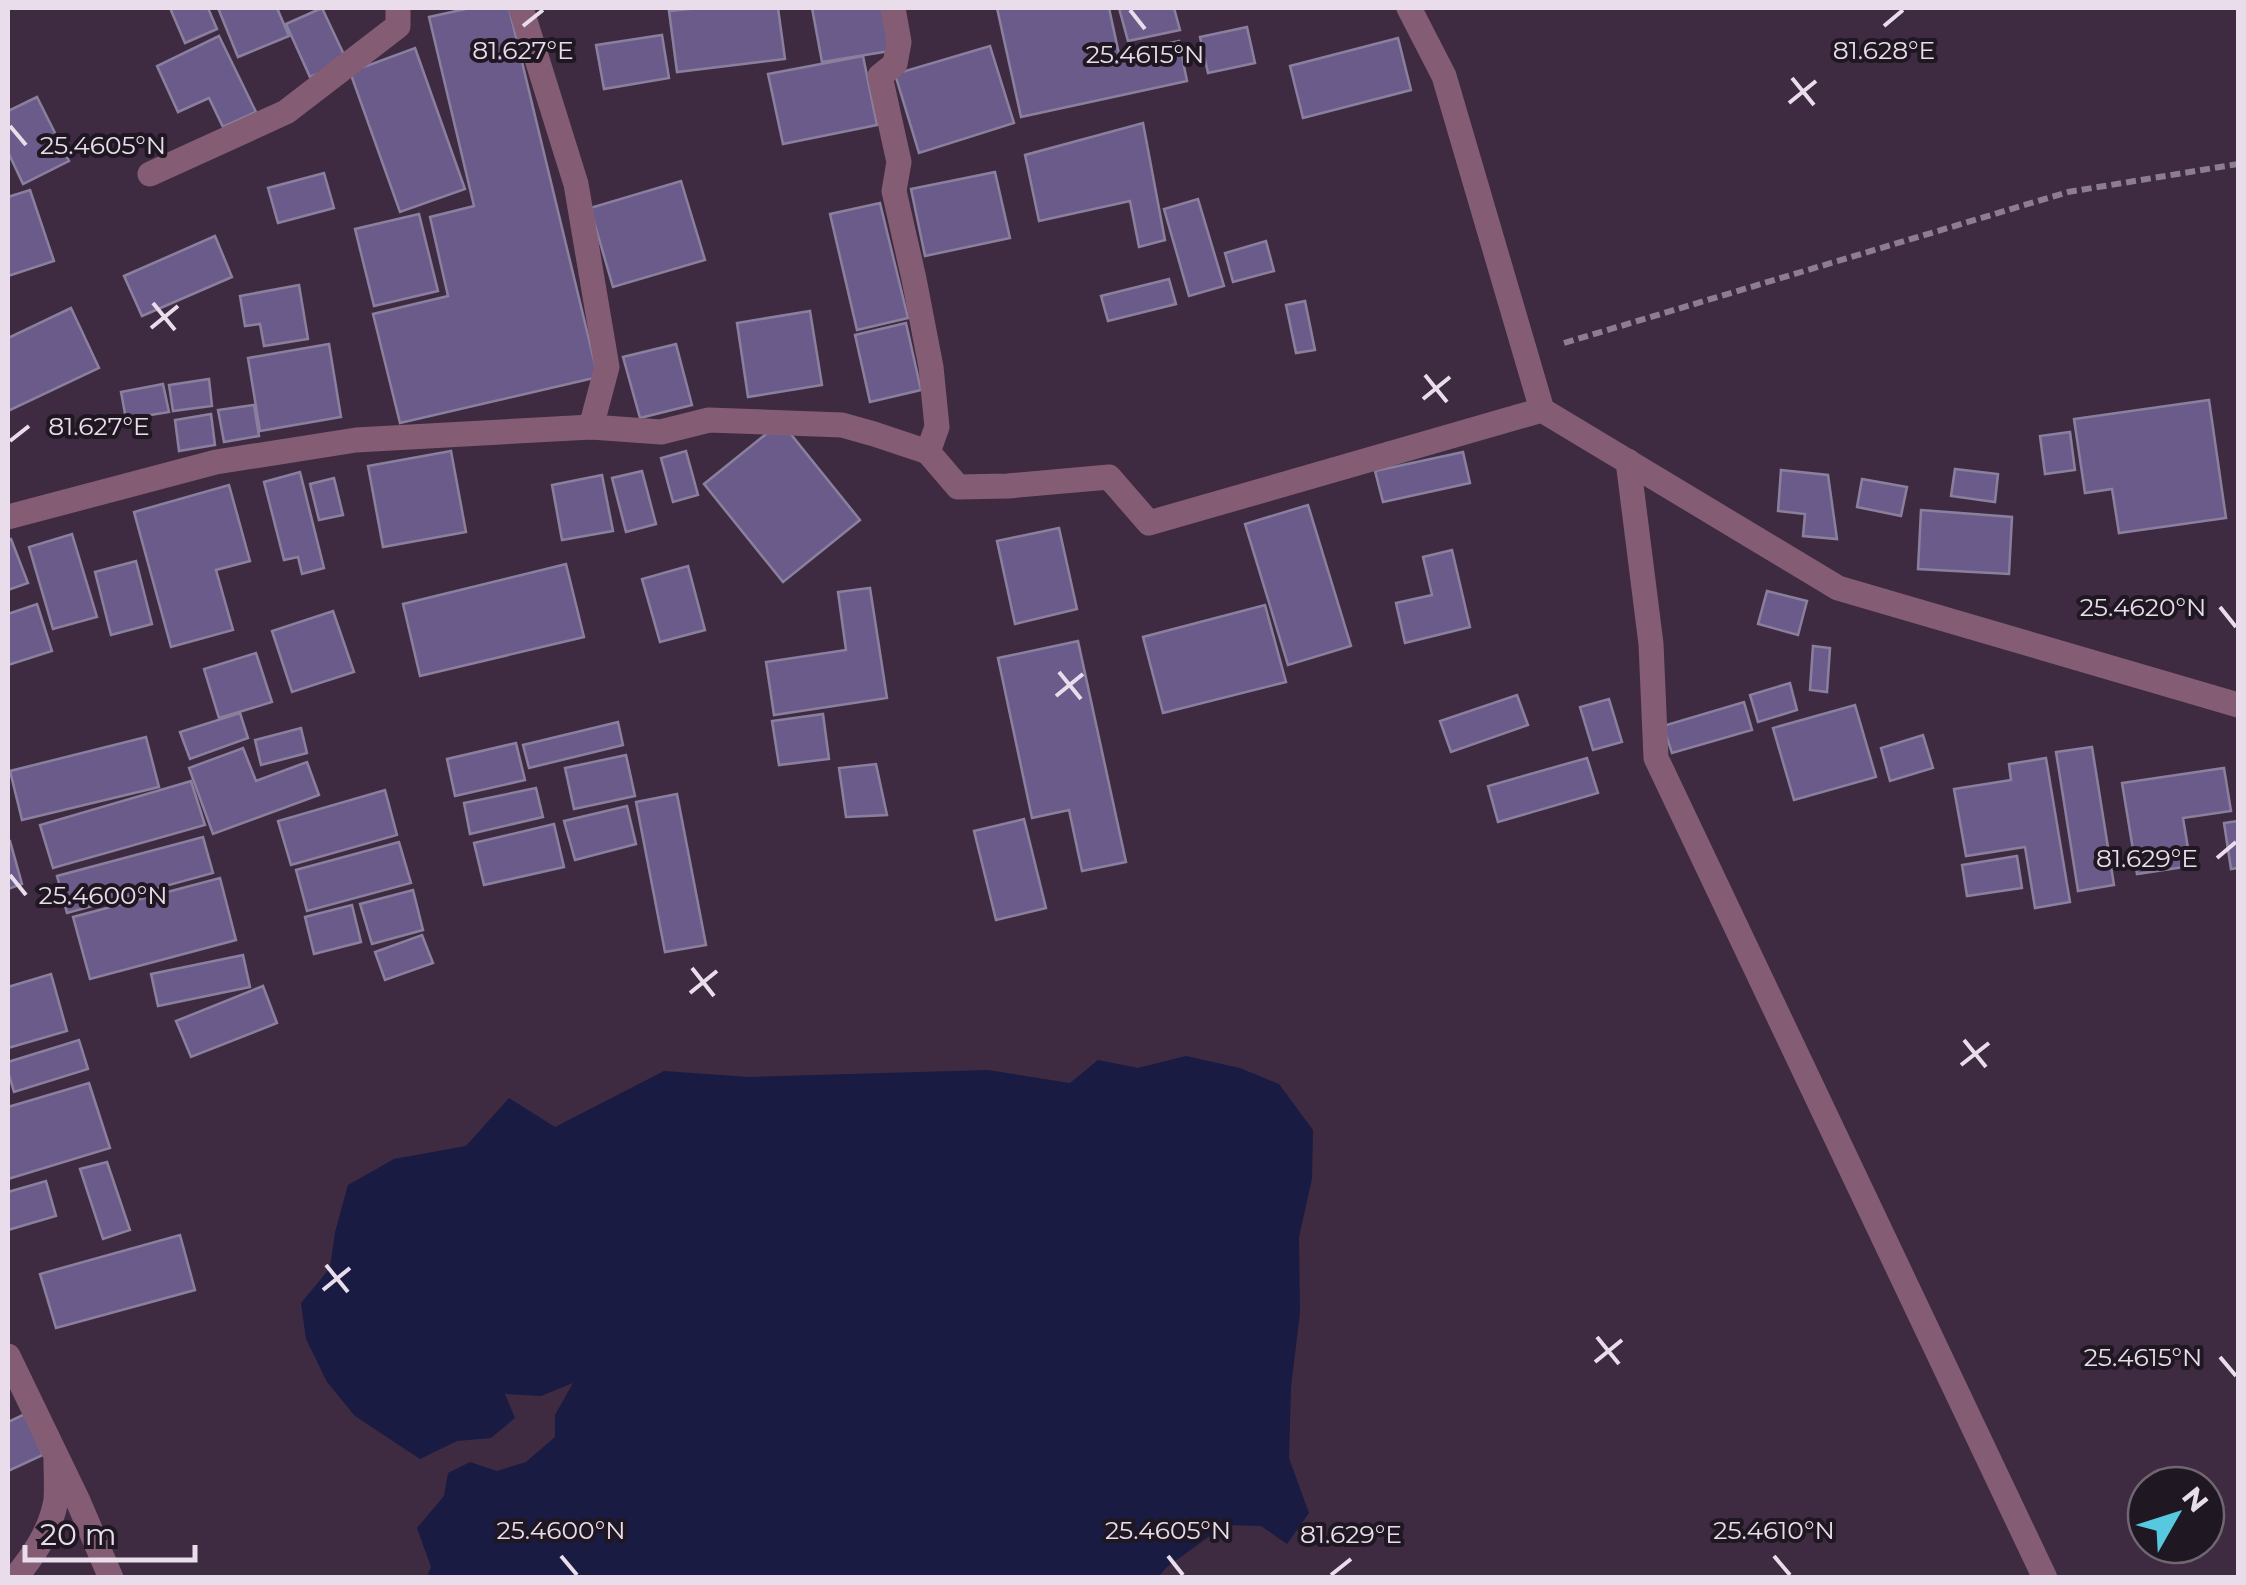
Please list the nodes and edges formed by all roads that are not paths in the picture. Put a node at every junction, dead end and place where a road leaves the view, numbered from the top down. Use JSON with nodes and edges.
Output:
{"nodes":[{"id":1,"x":398,"y":8,"type":"edge"},
{"id":2,"x":521,"y":8,"type":"edge"},
{"id":3,"x":893,"y":8,"type":"edge"},
{"id":4,"x":1409,"y":8,"type":"edge"},
{"id":5,"x":150,"y":174,"type":"dead end"},
{"id":6,"x":1542,"y":410,"type":"junction"},
{"id":7,"x":591,"y":427,"type":"junction"},
{"id":8,"x":928,"y":452,"type":"junction"},
{"id":9,"x":1628,"y":462,"type":"junction"},
{"id":10,"x":8,"y":517,"type":"edge"},
{"id":11,"x":2238,"y":705,"type":"edge"},
{"id":12,"x":8,"y":1356,"type":"edge"},
{"id":13,"x":56,"y":1455,"type":"junction"},
{"id":14,"x":109,"y":1577,"type":"edge"},
{"id":15,"x":15,"y":1578,"type":"edge"},
{"id":16,"x":2045,"y":1578,"type":"edge"}],
"edges":[{"from":1,"to":5,"type":"street"},
{"from":2,"to":7,"type":"street"},
{"from":3,"to":8,"type":"street"},
{"from":4,"to":6,"type":"street"},
{"from":6,"to":8,"type":"street"},
{"from":6,"to":9,"type":"street"},
{"from":7,"to":8,"type":"street"},
{"from":7,"to":10,"type":"street"},
{"from":9,"to":11,"type":"street"},
{"from":9,"to":16,"type":"street"},
{"from":12,"to":13,"type":"street"},
{"from":13,"to":14,"type":"street"},
{"from":13,"to":15,"type":"street"}]}
